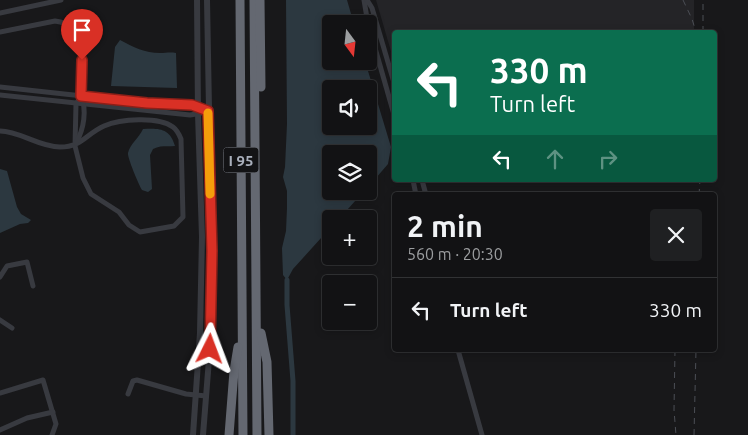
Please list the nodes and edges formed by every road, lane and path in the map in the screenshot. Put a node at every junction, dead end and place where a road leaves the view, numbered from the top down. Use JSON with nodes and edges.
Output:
{"nodes":[{"id":1,"x":61,"y":0,"type":"edge"},
{"id":2,"x":197,"y":0,"type":"edge"},
{"id":3,"x":206,"y":0,"type":"edge"},
{"id":4,"x":240,"y":0,"type":"edge"},
{"id":5,"x":246,"y":0,"type":"edge"},
{"id":6,"x":254,"y":0,"type":"edge"},
{"id":7,"x":262,"y":0,"type":"edge"},
{"id":8,"x":366,"y":0,"type":"edge"},
{"id":9,"x":37,"y":2,"type":"edge"},
{"id":10,"x":0,"y":12,"type":"edge"},
{"id":11,"x":367,"y":15,"type":"edge"},
{"id":12,"x":0,"y":32,"type":"edge"},
{"id":13,"x":378,"y":59,"type":"edge"},
{"id":14,"x":392,"y":76,"type":"edge"},
{"id":15,"x":0,"y":87,"type":"edge"},
{"id":16,"x":0,"y":95,"type":"edge"},
{"id":17,"x":81,"y":96,"type":"junction"},
{"id":18,"x":121,"y":100,"type":"junction"},
{"id":19,"x":156,"y":103,"type":"junction"},
{"id":20,"x":76,"y":104,"type":"junction"},
{"id":21,"x":85,"y":105,"type":"junction"},
{"id":22,"x":198,"y":106,"type":"junction"},
{"id":23,"x":120,"y":108,"type":"junction"},
{"id":24,"x":392,"y":108,"type":"edge"},
{"id":25,"x":208,"y":111,"type":"junction"},
{"id":26,"x":156,"y":112,"type":"junction"},
{"id":27,"x":198,"y":114,"type":"junction"},
{"id":28,"x":0,"y":130,"type":"edge"},
{"id":29,"x":75,"y":146,"type":"junction"},
{"id":30,"x":0,"y":277,"type":"edge"},
{"id":31,"x":33,"y":286,"type":"dead end"},
{"id":32,"x":0,"y":320,"type":"edge"},
{"id":33,"x":242,"y":320,"type":"junction"},
{"id":34,"x":12,"y":328,"type":"dead end"},
{"id":35,"x":262,"y":333,"type":"junction"},
{"id":36,"x":459,"y":352,"type":"edge"},
{"id":37,"x":0,"y":393,"type":"edge"},
{"id":38,"x":128,"y":394,"type":"dead end"},
{"id":39,"x":197,"y":395,"type":"junction"},
{"id":40,"x":206,"y":396,"type":"junction"},
{"id":41,"x":53,"y":412,"type":"junction"},
{"id":42,"x":0,"y":430,"type":"edge"},
{"id":43,"x":52,"y":435,"type":"edge"},
{"id":44,"x":193,"y":435,"type":"edge"},
{"id":45,"x":204,"y":435,"type":"edge"},
{"id":46,"x":229,"y":435,"type":"edge"},
{"id":47,"x":243,"y":435,"type":"edge"},
{"id":48,"x":248,"y":435,"type":"edge"},
{"id":49,"x":257,"y":435,"type":"edge"},
{"id":50,"x":262,"y":435,"type":"edge"},
{"id":51,"x":270,"y":435,"type":"edge"},
{"id":52,"x":482,"y":435,"type":"edge"}],
"edges":[{"from":1,"to":9,"type":"street"},
{"from":2,"to":22,"type":"street"},
{"from":3,"to":25,"type":"street"},
{"from":4,"to":33,"type":"highway","number":"I 95"},
{"from":5,"to":48,"type":"highway"},
{"from":6,"to":49,"type":"highway"},
{"from":7,"to":35,"type":"highway","number":"I 95"},
{"from":8,"to":11,"type":"street"},
{"from":8,"to":14,"type":"street"},
{"from":9,"to":10,"type":"street"},
{"from":12,"to":17,"type":"street"},
{"from":13,"to":24,"type":"street"},
{"from":15,"to":17,"type":"street"},
{"from":16,"to":20,"type":"street"},
{"from":17,"to":18,"type":"street"},
{"from":17,"to":20,"type":"street"},
{"from":17,"to":21,"type":"street"},
{"from":18,"to":19,"type":"street"},
{"from":18,"to":23,"type":"street"},
{"from":19,"to":22,"type":"street"},
{"from":19,"to":26,"type":"street"},
{"from":20,"to":21,"type":"street"},
{"from":20,"to":29,"type":"street"},
{"from":21,"to":23,"type":"street"},
{"from":21,"to":29,"type":"street"},
{"from":22,"to":25,"type":"street"},
{"from":22,"to":27,"type":"street"},
{"from":23,"to":26,"type":"street"},
{"from":25,"to":27,"type":"street"},
{"from":25,"to":40,"type":"street"},
{"from":26,"to":27,"type":"street"},
{"from":27,"to":39,"type":"street"},
{"from":28,"to":29,"type":"street"},
{"from":29,"to":29,"type":"street"},
{"from":30,"to":31,"type":"street"},
{"from":32,"to":34,"type":"street"},
{"from":33,"to":46,"type":"highway"},
{"from":33,"to":47,"type":"highway","number":"I 95"},
{"from":35,"to":50,"type":"highway","number":"I 95"},
{"from":35,"to":51,"type":"highway"},
{"from":36,"to":52,"type":"street"},
{"from":37,"to":41,"type":"street"},
{"from":38,"to":39,"type":"street"},
{"from":39,"to":40,"type":"street"},
{"from":39,"to":44,"type":"street"},
{"from":40,"to":45,"type":"street"},
{"from":41,"to":42,"type":"street"},
{"from":41,"to":43,"type":"street"}]}
